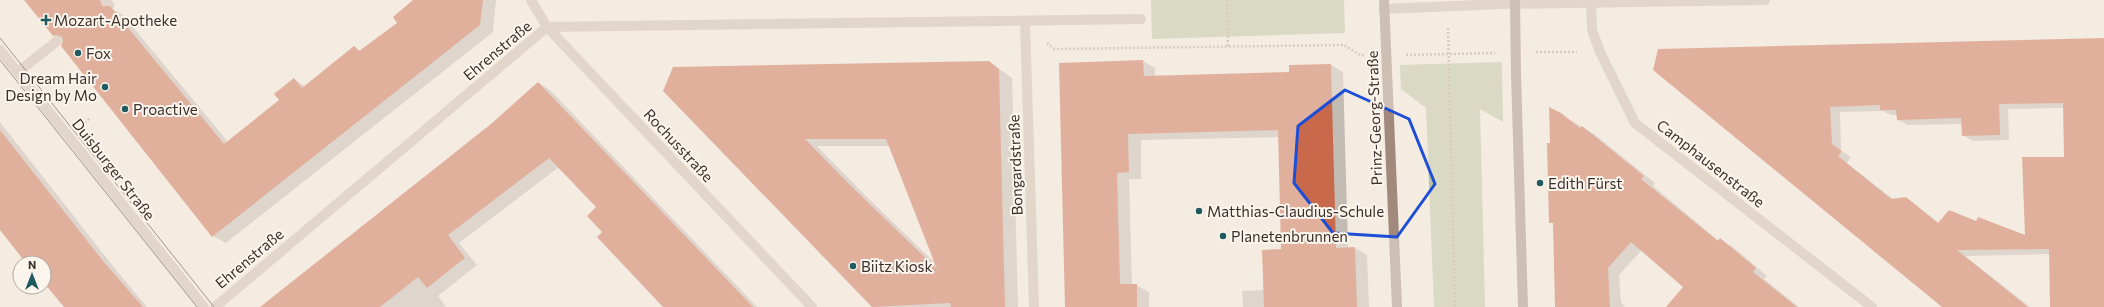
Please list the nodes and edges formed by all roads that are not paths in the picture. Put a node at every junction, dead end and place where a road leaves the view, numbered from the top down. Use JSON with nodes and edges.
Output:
{"nodes":[{"id":1,"x":531,"y":0,"type":"edge"},
{"id":2,"x":1765,"y":0,"type":"edge"},
{"id":3,"x":1515,"y":2,"type":"edge"},
{"id":4,"x":1591,"y":2,"type":"junction"},
{"id":5,"x":1384,"y":4,"type":"edge"},
{"id":6,"x":1141,"y":19,"type":"dead end"},
{"id":7,"x":1025,"y":22,"type":"junction"},
{"id":8,"x":547,"y":27,"type":"junction"},
{"id":9,"x":57,"y":41,"type":"dead end"},
{"id":10,"x":0,"y":50,"type":"edge"},
{"id":11,"x":18,"y":72,"type":"junction"},
{"id":12,"x":1868,"y":306,"type":"edge"},
{"id":13,"x":204,"y":307,"type":"edge"},
{"id":14,"x":214,"y":307,"type":"edge"},
{"id":15,"x":812,"y":307,"type":"edge"},
{"id":16,"x":1034,"y":307,"type":"edge"},
{"id":17,"x":1397,"y":307,"type":"edge"},
{"id":18,"x":1523,"y":307,"type":"edge"}],
"edges":[{"from":1,"to":8,"type":"street","name":"Rochusstraße"},
{"from":2,"to":4,"type":"street"},
{"from":3,"to":4,"type":"street"},
{"from":3,"to":5,"type":"street"},
{"from":3,"to":18,"type":"main road"},
{"from":4,"to":12,"type":"street","name":"Camphausenstraße"},
{"from":5,"to":17,"type":"main road","name":"Prinz-Georg-Straße"},
{"from":6,"to":7,"type":"street","name":"Ehrenstraße"},
{"from":7,"to":8,"type":"street","name":"Ehrenstraße"},
{"from":7,"to":16,"type":"street","name":"Bongardstraße"},
{"from":8,"to":14,"type":"street","name":"Ehrenstraße"},
{"from":8,"to":15,"type":"street","name":"Rochusstraße"},
{"from":9,"to":11,"type":"street"},
{"from":10,"to":11,"type":"street","name":"Duisburger Straße"},
{"from":11,"to":13,"type":"street","name":"Duisburger Straße"}]}
